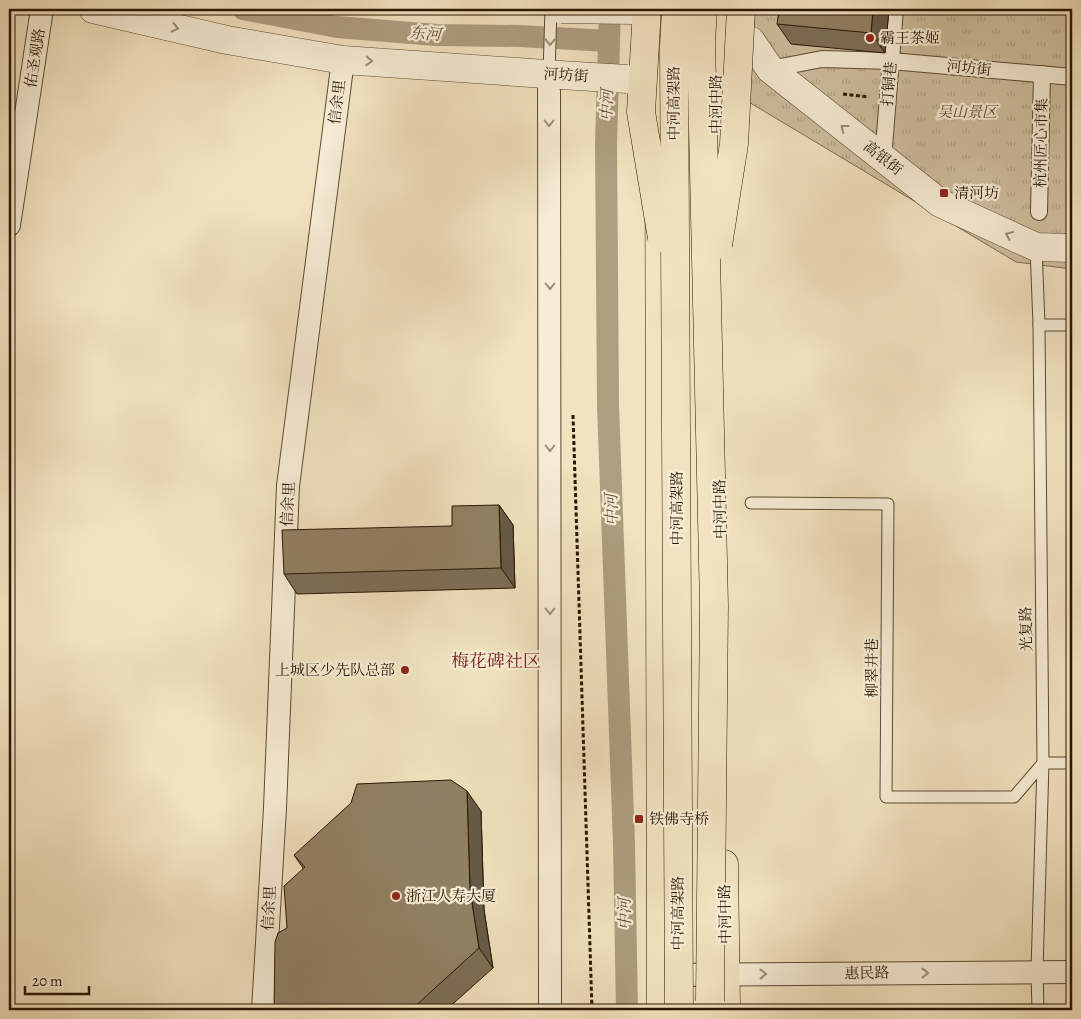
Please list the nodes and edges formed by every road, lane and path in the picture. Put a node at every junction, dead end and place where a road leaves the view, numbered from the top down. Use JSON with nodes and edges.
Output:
{"nodes":[{"id":1,"x":42,"y":9,"type":"edge"},
{"id":2,"x":93,"y":9,"type":"edge"},
{"id":3,"x":552,"y":9,"type":"edge"},
{"id":4,"x":561,"y":9,"type":"edge"},
{"id":5,"x":656,"y":9,"type":"edge"},
{"id":6,"x":741,"y":9,"type":"edge"},
{"id":7,"x":896,"y":9,"type":"edge"},
{"id":8,"x":713,"y":13,"type":"edge"},
{"id":9,"x":343,"y":60,"type":"junction"},
{"id":10,"x":891,"y":62,"type":"junction"},
{"id":11,"x":770,"y":69,"type":"junction"},
{"id":12,"x":1042,"y":74,"type":"junction"},
{"id":13,"x":555,"y":75,"type":"junction"},
{"id":14,"x":1072,"y":77,"type":"edge"},
{"id":15,"x":716,"y":79,"type":"junction"},
{"id":16,"x":659,"y":80,"type":"junction"},
{"id":17,"x":840,"y":94,"type":"dead end"},
{"id":18,"x":888,"y":99,"type":"junction"},
{"id":19,"x":884,"y":159,"type":"junction"},
{"id":20,"x":1039,"y":212,"type":"dead end"},
{"id":21,"x":9,"y":225,"type":"edge"},
{"id":22,"x":1036,"y":247,"type":"junction"},
{"id":23,"x":1072,"y":248,"type":"edge"},
{"id":24,"x":707,"y":316,"type":"junction"},
{"id":25,"x":1072,"y":325,"type":"edge"},
{"id":26,"x":1039,"y":326,"type":"junction"},
{"id":27,"x":574,"y":415,"type":"dead end"},
{"id":28,"x":751,"y":504,"type":"dead end"},
{"id":29,"x":1043,"y":763,"type":"junction"},
{"id":30,"x":1072,"y":763,"type":"edge"},
{"id":31,"x":1037,"y":972,"type":"junction"},
{"id":32,"x":1072,"y":972,"type":"edge"},
{"id":33,"x":661,"y":975,"type":"junction"},
{"id":34,"x":726,"y":975,"type":"junction"},
{"id":35,"x":718,"y":1006,"type":"edge"},
{"id":36,"x":670,"y":1009,"type":"edge"},
{"id":37,"x":263,"y":1010,"type":"edge"},
{"id":38,"x":550,"y":1010,"type":"edge"},
{"id":39,"x":592,"y":1010,"type":"edge"},
{"id":40,"x":1038,"y":1010,"type":"edge"}],
"edges":[{"from":1,"to":21,"type":"street","name":"佑圣观路"},
{"from":2,"to":9,"type":"street","name":"河坊街","one_way":true},
{"from":3,"to":4,"type":"street"},
{"from":3,"to":13,"type":"lane","one_way":true},
{"from":4,"to":5,"type":"street","bridge":true},
{"from":5,"to":8,"type":"street"},
{"from":5,"to":16,"type":"main road"},
{"from":5,"to":36,"type":"main road","name":"中河高架路","bridge":true},
{"from":6,"to":24,"type":"main road","bridge":true},
{"from":7,"to":10,"type":"street","name":"打铜巷"},
{"from":8,"to":11,"type":"street","name":"高银街"},
{"from":8,"to":15,"type":"main road","name":"中河中路"},
{"from":8,"to":24,"type":"main road","name":"中河高架路","bridge":true},
{"from":9,"to":13,"type":"street","name":"河坊街","one_way":true},
{"from":9,"to":37,"type":"street","name":"信余里"},
{"from":10,"to":11,"type":"street","name":"河坊街"},
{"from":10,"to":12,"type":"street","name":"河坊街"},
{"from":10,"to":18,"type":"street","name":"打铜巷"},
{"from":11,"to":15,"type":"street","name":"河坊街"},
{"from":19,"to":11,"type":"street","name":"高银街","one_way":true},
{"from":12,"to":14,"type":"street","name":"河坊街"},
{"from":12,"to":20,"type":"street","name":"杭州匠心市集"},
{"from":13,"to":16,"type":"street","name":"河坊街","bridge":true},
{"from":13,"to":38,"type":"street","one_way":true},
{"from":15,"to":16,"type":"street","name":"河坊街"},
{"from":15,"to":34,"type":"main road","name":"中河中路"},
{"from":16,"to":33,"type":"main road"},
{"from":17,"to":18,"type":"path"},
{"from":18,"to":19,"type":"street","name":"打铜巷"},
{"from":22,"to":19,"type":"street","name":"高银街","one_way":true},
{"from":22,"to":23,"type":"street","name":"高银街"},
{"from":22,"to":26,"type":"lane","name":"光复路"},
{"from":24,"to":35,"type":"main road","name":"中河高架路","bridge":true},
{"from":25,"to":26,"type":"lane"},
{"from":26,"to":29,"type":"lane","name":"光复路"},
{"from":27,"to":39,"type":"path"},
{"from":28,"to":29,"type":"lane","name":"柳翠井巷"},
{"from":29,"to":30,"type":"lane"},
{"from":29,"to":31,"type":"lane","name":"光复路"},
{"from":31,"to":32,"type":"street","name":"惠民路"},
{"from":34,"to":31,"type":"street","name":"惠民路","one_way":true},
{"from":31,"to":40,"type":"lane","name":"光复路"},
{"from":33,"to":34,"type":"street","name":"惠民路"},
{"from":33,"to":36,"type":"main road"},
{"from":34,"to":35,"type":"main road","name":"中河中路"}]}
